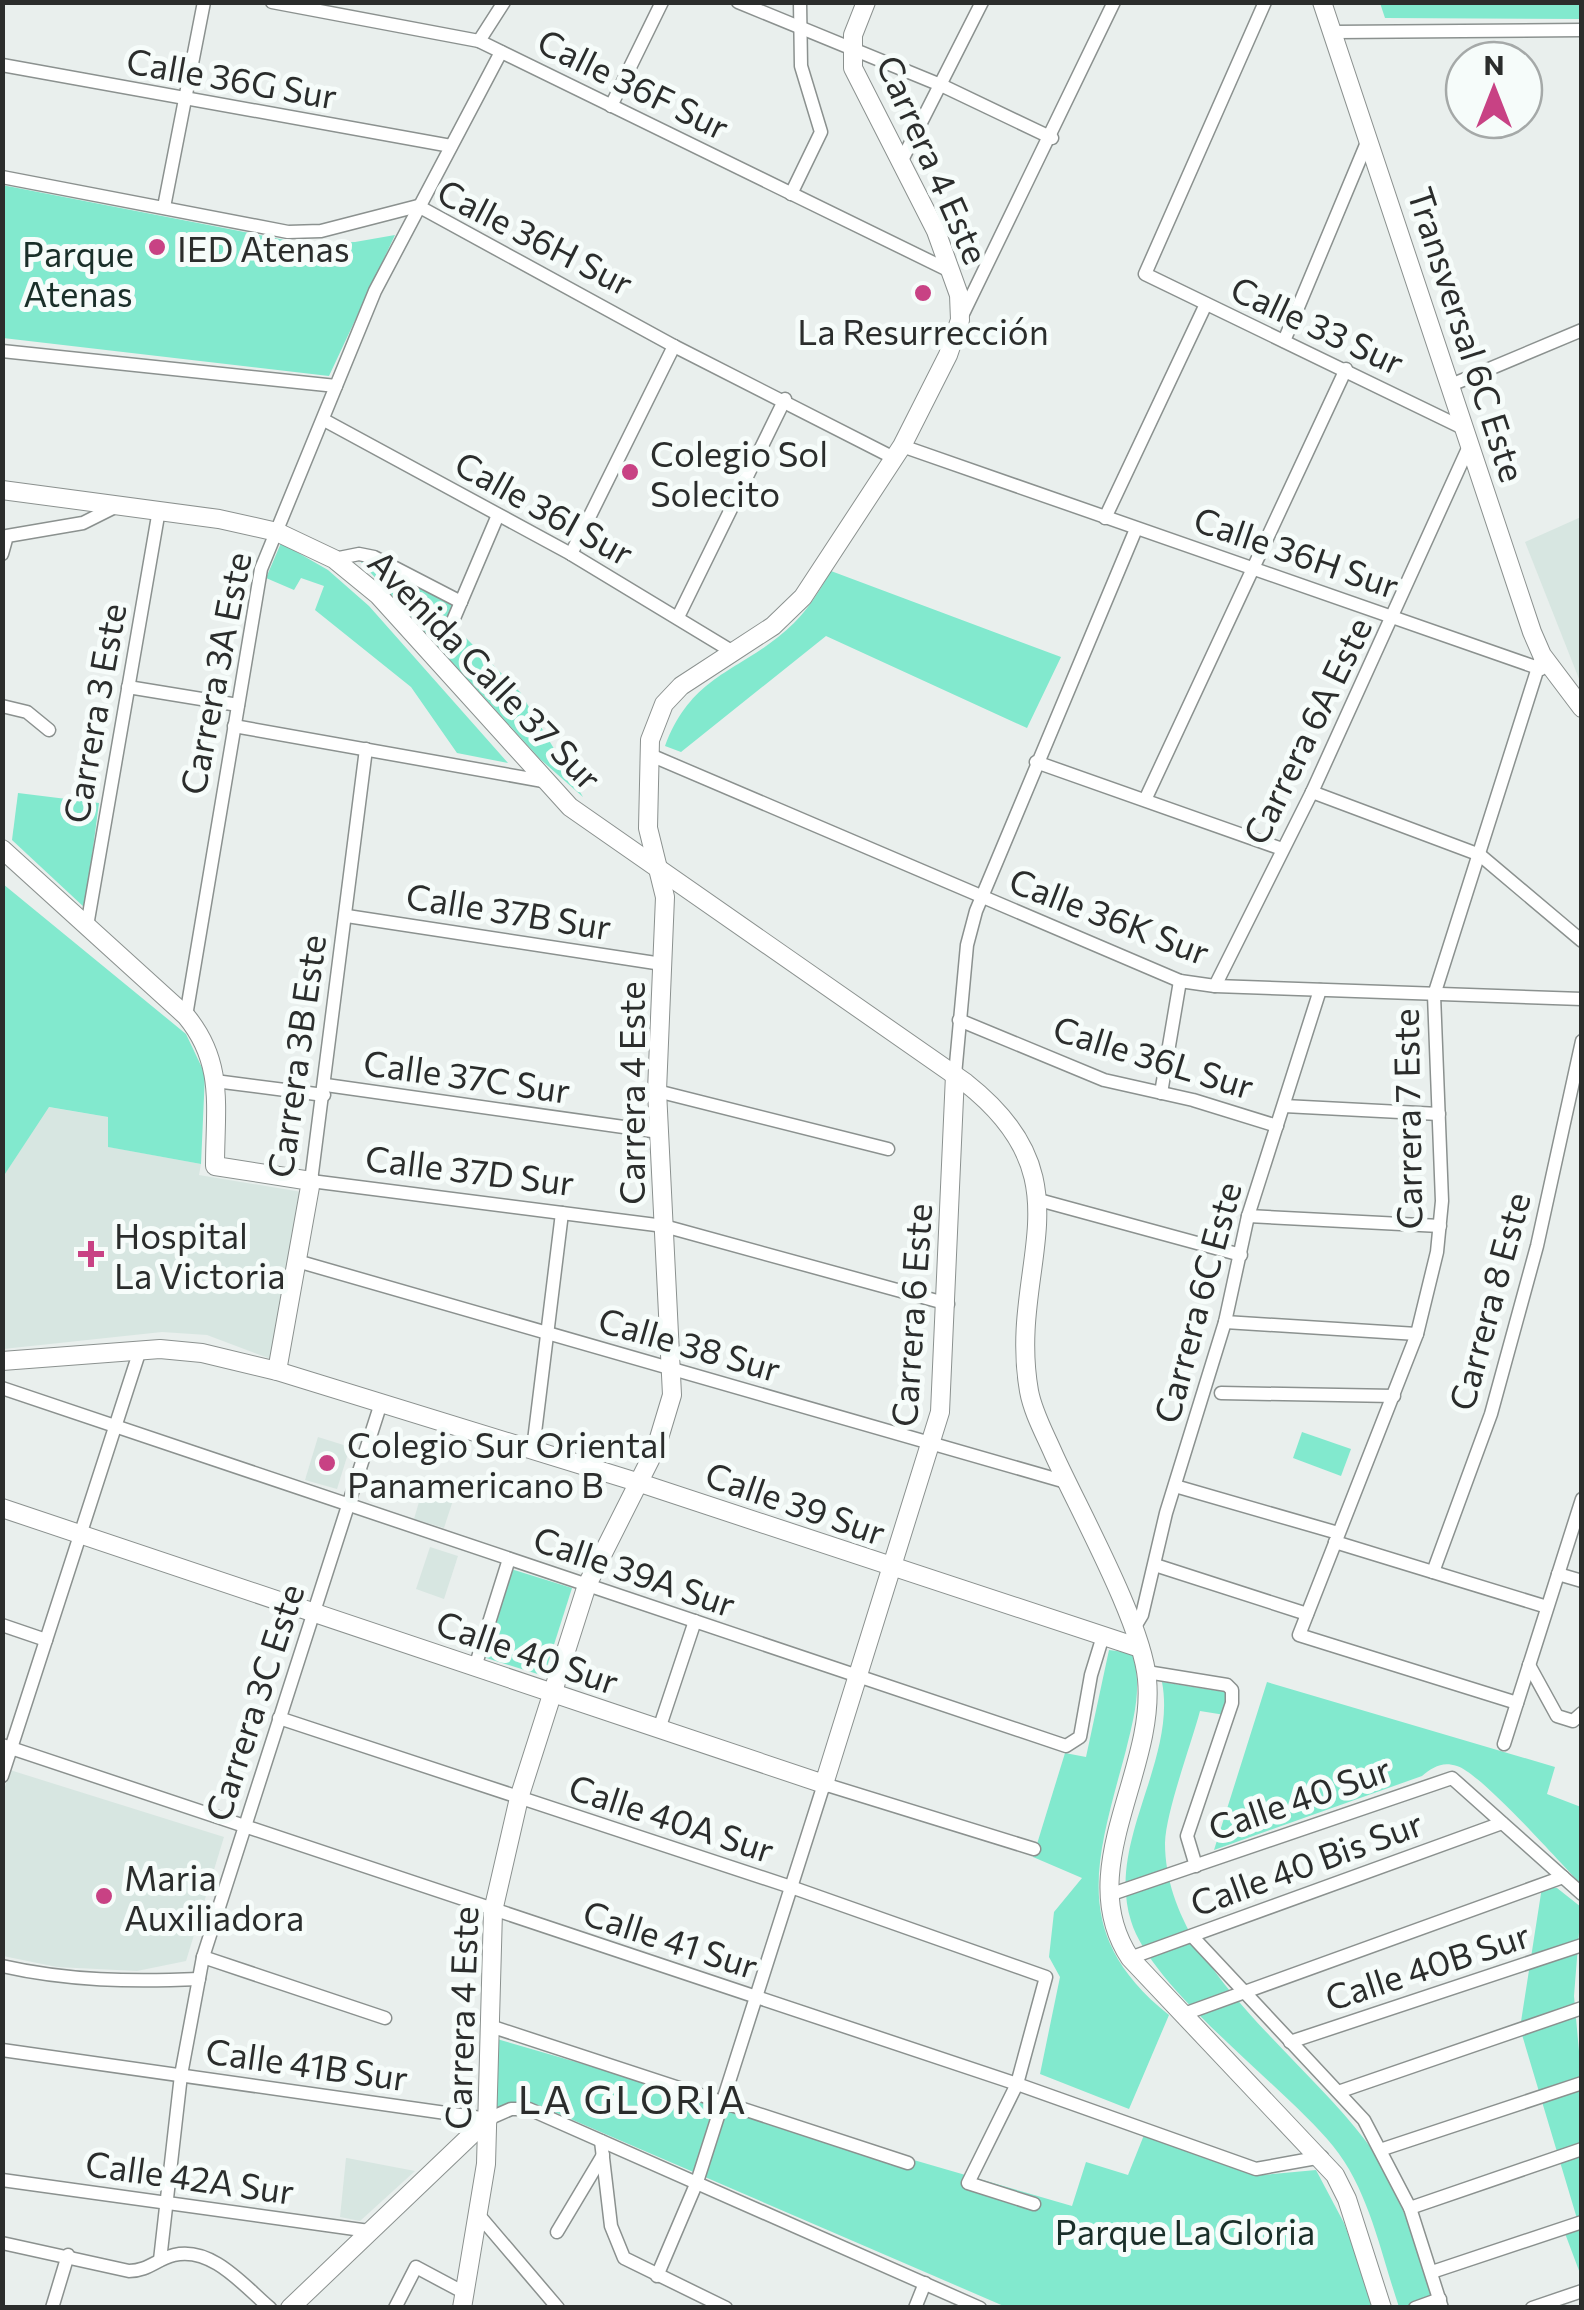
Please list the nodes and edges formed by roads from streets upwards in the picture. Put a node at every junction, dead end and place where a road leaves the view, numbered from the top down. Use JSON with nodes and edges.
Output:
{"nodes":[{"id":1,"x":204,"y":2,"type":"edge"},
{"id":2,"x":272,"y":2,"type":"edge"},
{"id":3,"x":504,"y":2,"type":"edge"},
{"id":4,"x":662,"y":2,"type":"edge"},
{"id":5,"x":738,"y":2,"type":"edge"},
{"id":6,"x":800,"y":2,"type":"edge"},
{"id":7,"x":866,"y":2,"type":"edge"},
{"id":8,"x":982,"y":2,"type":"edge"},
{"id":9,"x":1114,"y":2,"type":"edge"},
{"id":10,"x":1265,"y":2,"type":"edge"},
{"id":11,"x":1322,"y":2,"type":"edge"},
{"id":12,"x":798,"y":30,"type":"junction"},
{"id":13,"x":1582,"y":30,"type":"edge"},
{"id":14,"x":1334,"y":32,"type":"junction"},
{"id":15,"x":479,"y":41,"type":"junction"},
{"id":16,"x":852,"y":48,"type":"junction"},
{"id":17,"x":501,"y":52,"type":"junction"},
{"id":18,"x":2,"y":65,"type":"edge"},
{"id":19,"x":943,"y":86,"type":"junction"},
{"id":20,"x":185,"y":99,"type":"junction"},
{"id":21,"x":611,"y":106,"type":"junction"},
{"id":22,"x":1052,"y":138,"type":"junction"},
{"id":23,"x":1368,"y":138,"type":"junction"},
{"id":24,"x":451,"y":146,"type":"junction"},
{"id":25,"x":902,"y":162,"type":"junction"},
{"id":26,"x":2,"y":176,"type":"edge"},
{"id":27,"x":792,"y":194,"type":"junction"},
{"id":28,"x":418,"y":206,"type":"junction"},
{"id":29,"x":164,"y":208,"type":"junction"},
{"id":30,"x":952,"y":272,"type":"junction"},
{"id":31,"x":1206,"y":304,"type":"junction"},
{"id":32,"x":960,"y":320,"type":"junction"},
{"id":33,"x":1582,"y":330,"type":"edge"},
{"id":34,"x":1284,"y":341,"type":"junction"},
{"id":35,"x":674,"y":346,"type":"junction"},
{"id":36,"x":2,"y":351,"type":"edge"},
{"id":37,"x":1346,"y":369,"type":"junction"},
{"id":38,"x":1451,"y":385,"type":"junction"},
{"id":39,"x":336,"y":386,"type":"junction"},
{"id":40,"x":785,"y":400,"type":"junction"},
{"id":41,"x":324,"y":420,"type":"junction"},
{"id":42,"x":1468,"y":436,"type":"junction"},
{"id":43,"x":898,"y":452,"type":"junction"},
{"id":44,"x":2,"y":490,"type":"edge"},
{"id":45,"x":120,"y":504,"type":"junction"},
{"id":46,"x":159,"y":510,"type":"junction"},
{"id":47,"x":498,"y":514,"type":"junction"},
{"id":48,"x":1105,"y":518,"type":"junction"},
{"id":49,"x":1136,"y":528,"type":"junction"},
{"id":50,"x":277,"y":532,"type":"junction"},
{"id":51,"x":5,"y":536,"type":"edge"},
{"id":52,"x":2,"y":554,"type":"edge"},
{"id":53,"x":570,"y":554,"type":"junction"},
{"id":54,"x":334,"y":559,"type":"junction"},
{"id":55,"x":1252,"y":570,"type":"junction"},
{"id":56,"x":460,"y":602,"type":"junction"},
{"id":57,"x":678,"y":617,"type":"junction"},
{"id":58,"x":1393,"y":618,"type":"junction"},
{"id":59,"x":452,"y":623,"type":"dead end"},
{"id":60,"x":733,"y":652,"type":"junction"},
{"id":61,"x":1539,"y":661,"type":"junction"},
{"id":62,"x":128,"y":687,"type":"junction"},
{"id":63,"x":2,"y":706,"type":"edge"},
{"id":64,"x":238,"y":706,"type":"junction"},
{"id":65,"x":1582,"y":708,"type":"edge"},
{"id":66,"x":234,"y":726,"type":"junction"},
{"id":67,"x":49,"y":730,"type":"dead end"},
{"id":68,"x":366,"y":749,"type":"junction"},
{"id":69,"x":648,"y":754,"type":"junction"},
{"id":70,"x":1036,"y":762,"type":"junction"},
{"id":71,"x":543,"y":780,"type":"junction"},
{"id":72,"x":1312,"y":792,"type":"junction"},
{"id":73,"x":1144,"y":800,"type":"junction"},
{"id":74,"x":2,"y":849,"type":"edge"},
{"id":75,"x":1282,"y":849,"type":"junction"},
{"id":76,"x":1480,"y":855,"type":"junction"},
{"id":77,"x":661,"y":872,"type":"junction"},
{"id":78,"x":981,"y":898,"type":"junction"},
{"id":79,"x":347,"y":916,"type":"junction"},
{"id":80,"x":87,"y":926,"type":"junction"},
{"id":81,"x":1582,"y":941,"type":"edge"},
{"id":82,"x":662,"y":964,"type":"junction"},
{"id":83,"x":1180,"y":981,"type":"junction"},
{"id":84,"x":1214,"y":986,"type":"junction"},
{"id":85,"x":1320,"y":990,"type":"junction"},
{"id":86,"x":1434,"y":995,"type":"junction"},
{"id":87,"x":1582,"y":999,"type":"edge"},
{"id":88,"x":186,"y":1016,"type":"junction"},
{"id":89,"x":959,"y":1020,"type":"junction"},
{"id":90,"x":1582,"y":1041,"type":"edge"},
{"id":91,"x":954,"y":1075,"type":"junction"},
{"id":92,"x":216,"y":1081,"type":"junction"},
{"id":93,"x":325,"y":1090,"type":"junction"},
{"id":94,"x":657,"y":1091,"type":"junction"},
{"id":95,"x":1161,"y":1093,"type":"junction"},
{"id":96,"x":1284,"y":1106,"type":"junction"},
{"id":97,"x":1439,"y":1114,"type":"junction"},
{"id":98,"x":1277,"y":1126,"type":"junction"},
{"id":99,"x":659,"y":1132,"type":"junction"},
{"id":100,"x":888,"y":1149,"type":"dead end"},
{"id":101,"x":311,"y":1180,"type":"junction"},
{"id":102,"x":1038,"y":1192,"type":"junction"},
{"id":103,"x":562,"y":1213,"type":"junction"},
{"id":104,"x":1248,"y":1216,"type":"junction"},
{"id":105,"x":664,"y":1226,"type":"junction"},
{"id":106,"x":1440,"y":1226,"type":"junction"},
{"id":107,"x":1240,"y":1256,"type":"junction"},
{"id":108,"x":297,"y":1261,"type":"junction"},
{"id":109,"x":948,"y":1304,"type":"junction"},
{"id":110,"x":1225,"y":1322,"type":"junction"},
{"id":111,"x":548,"y":1334,"type":"junction"},
{"id":112,"x":1416,"y":1334,"type":"junction"},
{"id":113,"x":140,"y":1350,"type":"junction"},
{"id":114,"x":2,"y":1360,"type":"edge"},
{"id":115,"x":673,"y":1369,"type":"junction"},
{"id":116,"x":278,"y":1371,"type":"junction"},
{"id":117,"x":2,"y":1388,"type":"edge"},
{"id":118,"x":1222,"y":1393,"type":"dead end"},
{"id":119,"x":1394,"y":1396,"type":"junction"},
{"id":120,"x":381,"y":1403,"type":"junction"},
{"id":121,"x":117,"y":1428,"type":"junction"},
{"id":122,"x":934,"y":1442,"type":"junction"},
{"id":123,"x":532,"y":1449,"type":"junction"},
{"id":124,"x":1066,"y":1482,"type":"junction"},
{"id":125,"x":640,"y":1483,"type":"junction"},
{"id":126,"x":1175,"y":1486,"type":"junction"},
{"id":127,"x":1582,"y":1499,"type":"edge"},
{"id":128,"x":348,"y":1505,"type":"junction"},
{"id":129,"x":2,"y":1508,"type":"edge"},
{"id":130,"x":79,"y":1534,"type":"junction"},
{"id":131,"x":1336,"y":1537,"type":"junction"},
{"id":132,"x":509,"y":1559,"type":"junction"},
{"id":133,"x":1155,"y":1565,"type":"junction"},
{"id":134,"x":894,"y":1570,"type":"junction"},
{"id":135,"x":1433,"y":1572,"type":"junction"},
{"id":136,"x":1558,"y":1574,"type":"junction"},
{"id":137,"x":1582,"y":1581,"type":"edge"},
{"id":138,"x":587,"y":1585,"type":"junction"},
{"id":139,"x":1547,"y":1607,"type":"junction"},
{"id":140,"x":313,"y":1613,"type":"junction"},
{"id":141,"x":1307,"y":1614,"type":"junction"},
{"id":142,"x":695,"y":1621,"type":"junction"},
{"id":143,"x":2,"y":1625,"type":"edge"},
{"id":144,"x":1104,"y":1636,"type":"junction"},
{"id":145,"x":1137,"y":1638,"type":"junction"},
{"id":146,"x":46,"y":1640,"type":"junction"},
{"id":147,"x":1528,"y":1666,"type":"junction"},
{"id":148,"x":475,"y":1667,"type":"junction"},
{"id":149,"x":1147,"y":1672,"type":"junction"},
{"id":150,"x":859,"y":1677,"type":"junction"},
{"id":151,"x":550,"y":1692,"type":"junction"},
{"id":152,"x":1517,"y":1703,"type":"junction"},
{"id":153,"x":1577,"y":1717,"type":"edge"},
{"id":154,"x":279,"y":1718,"type":"junction"},
{"id":155,"x":660,"y":1729,"type":"junction"},
{"id":156,"x":1504,"y":1744,"type":"dead end"},
{"id":157,"x":7,"y":1746,"type":"edge"},
{"id":158,"x":2,"y":1776,"type":"edge"},
{"id":159,"x":824,"y":1784,"type":"junction"},
{"id":160,"x":519,"y":1798,"type":"junction"},
{"id":161,"x":1502,"y":1822,"type":"junction"},
{"id":162,"x":244,"y":1826,"type":"junction"},
{"id":163,"x":1034,"y":1850,"type":"dead end"},
{"id":164,"x":1196,"y":1866,"type":"junction"},
{"id":165,"x":1563,"y":1877,"type":"junction"},
{"id":166,"x":791,"y":1887,"type":"junction"},
{"id":167,"x":1582,"y":1894,"type":"edge"},
{"id":168,"x":1109,"y":1895,"type":"junction"},
{"id":169,"x":494,"y":1911,"type":"junction"},
{"id":170,"x":1192,"y":1936,"type":"junction"},
{"id":171,"x":1582,"y":1945,"type":"edge"},
{"id":172,"x":204,"y":1956,"type":"junction"},
{"id":173,"x":1130,"y":1958,"type":"junction"},
{"id":174,"x":2,"y":1966,"type":"edge"},
{"id":175,"x":198,"y":1979,"type":"junction"},
{"id":176,"x":1244,"y":1993,"type":"junction"},
{"id":177,"x":756,"y":1998,"type":"junction"},
{"id":178,"x":1582,"y":2008,"type":"edge"},
{"id":179,"x":1184,"y":2014,"type":"junction"},
{"id":180,"x":385,"y":2018,"type":"dead end"},
{"id":181,"x":490,"y":2026,"type":"junction"},
{"id":182,"x":1290,"y":2042,"type":"junction"},
{"id":183,"x":2,"y":2050,"type":"edge"},
{"id":184,"x":181,"y":2075,"type":"junction"},
{"id":185,"x":1582,"y":2083,"type":"edge"},
{"id":186,"x":1018,"y":2084,"type":"junction"},
{"id":187,"x":1341,"y":2091,"type":"junction"},
{"id":188,"x":722,"y":2102,"type":"junction"},
{"id":189,"x":488,"y":2119,"type":"junction"},
{"id":190,"x":601,"y":2140,"type":"junction"},
{"id":191,"x":1383,"y":2149,"type":"junction"},
{"id":192,"x":1582,"y":2149,"type":"edge"},
{"id":193,"x":603,"y":2156,"type":"junction"},
{"id":194,"x":1322,"y":2156,"type":"junction"},
{"id":195,"x":908,"y":2163,"type":"dead end"},
{"id":196,"x":2,"y":2180,"type":"edge"},
{"id":197,"x":697,"y":2182,"type":"junction"},
{"id":198,"x":166,"y":2204,"type":"junction"},
{"id":199,"x":1034,"y":2204,"type":"dead end"},
{"id":200,"x":1410,"y":2208,"type":"junction"},
{"id":201,"x":478,"y":2213,"type":"junction"},
{"id":202,"x":1582,"y":2222,"type":"edge"},
{"id":203,"x":369,"y":2231,"type":"junction"},
{"id":204,"x":556,"y":2232,"type":"dead end"},
{"id":205,"x":2,"y":2243,"type":"edge"},
{"id":206,"x":68,"y":2255,"type":"junction"},
{"id":207,"x":160,"y":2260,"type":"junction"},
{"id":208,"x":1432,"y":2272,"type":"junction"},
{"id":209,"x":657,"y":2276,"type":"junction"},
{"id":210,"x":926,"y":2284,"type":"junction"},
{"id":211,"x":1582,"y":2291,"type":"edge"},
{"id":212,"x":462,"y":2299,"type":"edge"},
{"id":213,"x":698,"y":2302,"type":"edge"},
{"id":214,"x":1441,"y":2303,"type":"edge"},
{"id":215,"x":52,"y":2308,"type":"edge"},
{"id":216,"x":270,"y":2308,"type":"edge"},
{"id":217,"x":290,"y":2308,"type":"edge"},
{"id":218,"x":396,"y":2308,"type":"edge"},
{"id":219,"x":558,"y":2308,"type":"edge"},
{"id":220,"x":726,"y":2308,"type":"edge"},
{"id":221,"x":916,"y":2308,"type":"edge"},
{"id":222,"x":980,"y":2308,"type":"edge"},
{"id":223,"x":1382,"y":2308,"type":"edge"},
{"id":224,"x":1415,"y":2308,"type":"edge"},
{"id":225,"x":1532,"y":2308,"type":"edge"}],
"edges":[{"from":1,"to":20,"type":"street"},
{"from":2,"to":15,"type":"street","name":"Calle 36F Sur"},
{"from":3,"to":15,"type":"street"},
{"from":4,"to":21,"type":"street"},
{"from":5,"to":12,"type":"street"},
{"from":6,"to":12,"type":"street"},
{"from":7,"to":16,"type":"street","name":"Carrera 4 Este"},
{"from":8,"to":19,"type":"street"},
{"from":9,"to":22,"type":"street"},
{"from":10,"to":31,"type":"street","name":"Calle 33 Sur"},
{"from":11,"to":14,"type":"street","name":"Transversal 6C Este"},
{"from":12,"to":16,"type":"street"},
{"from":12,"to":27,"type":"street"},
{"from":13,"to":14,"type":"street"},
{"from":14,"to":23,"type":"street","name":"Transversal 6C Este"},
{"from":15,"to":17,"type":"street","name":"Calle 36F Sur"},
{"from":16,"to":19,"type":"street"},
{"from":16,"to":25,"type":"street","name":"Carrera 4 Este"},
{"from":17,"to":21,"type":"street","name":"Calle 36F Sur"},
{"from":17,"to":24,"type":"street","name":"Carrera 3A Este"},
{"from":18,"to":20,"type":"street","name":"Calle 36G Sur"},
{"from":19,"to":22,"type":"street"},
{"from":19,"to":25,"type":"street"},
{"from":20,"to":24,"type":"street","name":"Calle 36G Sur"},
{"from":20,"to":29,"type":"street"},
{"from":21,"to":27,"type":"street","name":"Calle 36F Sur"},
{"from":22,"to":32,"type":"street"},
{"from":23,"to":34,"type":"street"},
{"from":23,"to":38,"type":"street","name":"Transversal 6C Este"},
{"from":24,"to":28,"type":"street","name":"Carrera 3A Este"},
{"from":25,"to":30,"type":"street","name":"Carrera 4 Este"},
{"from":26,"to":29,"type":"street","name":"Calle 36H Sur"},
{"from":27,"to":30,"type":"street","name":"Calle 36F Sur"},
{"from":28,"to":29,"type":"street","name":"Calle 36H Sur"},
{"from":28,"to":35,"type":"street","name":"Calle 36H Sur"},
{"from":28,"to":39,"type":"street","name":"Carrera 3A Este"},
{"from":30,"to":32,"type":"street","name":"Carrera 4 Este"},
{"from":31,"to":34,"type":"street","name":"Calle 33 Sur"},
{"from":31,"to":48,"type":"street"},
{"from":32,"to":43,"type":"street","name":"Carrera 4 Este"},
{"from":33,"to":38,"type":"street"},
{"from":34,"to":37,"type":"street","name":"Calle 33 Sur"},
{"from":35,"to":40,"type":"street","name":"Calle 36H Sur"},
{"from":35,"to":53,"type":"street"},
{"from":36,"to":39,"type":"street"},
{"from":37,"to":42,"type":"street","name":"Calle 33 Sur"},
{"from":37,"to":55,"type":"street"},
{"from":38,"to":42,"type":"street","name":"Transversal 6C Este"},
{"from":39,"to":41,"type":"street","name":"Carrera 3A Este"},
{"from":40,"to":43,"type":"street","name":"Calle 36H Sur"},
{"from":40,"to":57,"type":"street"},
{"from":41,"to":47,"type":"street","name":"Calle 36I Sur"},
{"from":41,"to":50,"type":"street","name":"Carrera 3A Este"},
{"from":42,"to":58,"type":"street","name":"Carrera 6A Este"},
{"from":42,"to":61,"type":"street","name":"Transversal 6C Este"},
{"from":43,"to":48,"type":"street","name":"Calle 36H Sur"},
{"from":43,"to":60,"type":"street","name":"Carrera 4 Este"},
{"from":44,"to":45,"type":"street","name":"Avenida Calle 37 Sur"},
{"from":45,"to":46,"type":"street","name":"Avenida Calle 37 Sur"},
{"from":45,"to":51,"type":"street"},
{"from":46,"to":50,"type":"street","name":"Avenida Calle 37 Sur"},
{"from":46,"to":62,"type":"street","name":"Carrera 3 Este"},
{"from":47,"to":53,"type":"street","name":"Calle 36I Sur"},
{"from":47,"to":56,"type":"street"},
{"from":48,"to":49,"type":"street","name":"Calle 36H Sur"},
{"from":49,"to":55,"type":"street","name":"Calle 36H Sur"},
{"from":49,"to":70,"type":"street","name":"Carrera 6 Este"},
{"from":50,"to":54,"type":"street","name":"Avenida Calle 37 Sur"},
{"from":50,"to":64,"type":"street","name":"Carrera 3A Este"},
{"from":51,"to":52,"type":"street"},
{"from":53,"to":57,"type":"street","name":"Calle 36I Sur"},
{"from":54,"to":56,"type":"street"},
{"from":54,"to":71,"type":"street","name":"Avenida Calle 37 Sur"},
{"from":55,"to":58,"type":"street","name":"Calle 36H Sur"},
{"from":55,"to":73,"type":"street"},
{"from":56,"to":59,"type":"street"},
{"from":57,"to":60,"type":"street","name":"Calle 36I Sur"},
{"from":58,"to":61,"type":"street","name":"Calle 36H Sur"},
{"from":58,"to":72,"type":"street","name":"Carrera 6A Este"},
{"from":60,"to":69,"type":"street","name":"Carrera 4 Este"},
{"from":61,"to":65,"type":"street"},
{"from":61,"to":76,"type":"street","name":"Carrera 7 Este"},
{"from":62,"to":64,"type":"street"},
{"from":62,"to":80,"type":"street","name":"Carrera 3 Este"},
{"from":63,"to":67,"type":"street"},
{"from":64,"to":66,"type":"street","name":"Carrera 3A Este"},
{"from":66,"to":68,"type":"street"},
{"from":66,"to":88,"type":"street","name":"Carrera 3A Este"},
{"from":68,"to":71,"type":"street"},
{"from":68,"to":79,"type":"street","name":"Carrera 3B Este"},
{"from":69,"to":77,"type":"street","name":"Carrera 4 Este"},
{"from":69,"to":78,"type":"street","name":"Calle 36K Sur"},
{"from":70,"to":73,"type":"street"},
{"from":70,"to":78,"type":"street","name":"Carrera 6 Este"},
{"from":71,"to":77,"type":"street","name":"Avenida Calle 37 Sur"},
{"from":72,"to":75,"type":"street","name":"Carrera 6A Este"},
{"from":72,"to":76,"type":"street"},
{"from":73,"to":75,"type":"street"},
{"from":74,"to":80,"type":"street"},
{"from":75,"to":84,"type":"street","name":"Carrera 6A Este"},
{"from":76,"to":81,"type":"street"},
{"from":76,"to":86,"type":"street","name":"Carrera 7 Este"},
{"from":77,"to":82,"type":"street","name":"Carrera 4 Este"},
{"from":77,"to":91,"type":"street","name":"Avenida Calle 37 Sur"},
{"from":78,"to":83,"type":"street","name":"Calle 36K Sur"},
{"from":78,"to":89,"type":"street","name":"Carrera 6 Este"},
{"from":79,"to":82,"type":"street","name":"Calle 37B Sur"},
{"from":79,"to":93,"type":"street","name":"Carrera 3B Este"},
{"from":80,"to":88,"type":"street"},
{"from":82,"to":94,"type":"street","name":"Carrera 4 Este"},
{"from":83,"to":84,"type":"street","name":"Calle 36K Sur"},
{"from":83,"to":95,"type":"street"},
{"from":84,"to":85,"type":"street","name":"Calle 36K Sur"},
{"from":85,"to":86,"type":"street","name":"Calle 36K Sur"},
{"from":85,"to":96,"type":"street","name":"Carrera 6C Este"},
{"from":86,"to":87,"type":"street","name":"Calle 36K Sur"},
{"from":86,"to":97,"type":"street","name":"Carrera 7 Este"},
{"from":88,"to":92,"type":"street"},
{"from":89,"to":91,"type":"street","name":"Carrera 6 Este"},
{"from":89,"to":95,"type":"street","name":"Calle 36L Sur"},
{"from":90,"to":135,"type":"street","name":"Carrera 8 Este"},
{"from":91,"to":102,"type":"street","name":"Avenida Calle 37 Sur"},
{"from":91,"to":109,"type":"street","name":"Carrera 6 Este"},
{"from":92,"to":93,"type":"street","name":"Calle 37C Sur"},
{"from":92,"to":101,"type":"street","name":"Calle 37D Sur"},
{"from":93,"to":99,"type":"street","name":"Calle 37C Sur"},
{"from":93,"to":101,"type":"street","name":"Carrera 3B Este"},
{"from":94,"to":99,"type":"street","name":"Carrera 4 Este"},
{"from":94,"to":100,"type":"street"},
{"from":95,"to":98,"type":"street","name":"Calle 36L Sur"},
{"from":96,"to":97,"type":"street","name":"Calle 36L Sur"},
{"from":96,"to":98,"type":"street","name":"Carrera 6C Este"},
{"from":97,"to":106,"type":"street","name":"Carrera 7 Este"},
{"from":98,"to":104,"type":"street","name":"Carrera 6C Este"},
{"from":99,"to":105,"type":"street","name":"Carrera 4 Este"},
{"from":101,"to":103,"type":"street","name":"Calle 37D Sur"},
{"from":101,"to":108,"type":"street","name":"Carrera 3B Este"},
{"from":102,"to":107,"type":"street"},
{"from":102,"to":124,"type":"street"},
{"from":103,"to":105,"type":"street","name":"Calle 37D Sur"},
{"from":103,"to":111,"type":"street"},
{"from":104,"to":106,"type":"street"},
{"from":104,"to":107,"type":"street","name":"Carrera 6C Este"},
{"from":105,"to":109,"type":"street","name":"Calle 37D Sur"},
{"from":105,"to":115,"type":"street","name":"Carrera 4 Este"},
{"from":106,"to":112,"type":"street","name":"Carrera 7 Este"},
{"from":107,"to":110,"type":"street","name":"Carrera 6C Este"},
{"from":108,"to":111,"type":"street","name":"Calle 38 Sur"},
{"from":108,"to":116,"type":"street","name":"Carrera 3B Este"},
{"from":109,"to":122,"type":"street","name":"Carrera 6 Este"},
{"from":110,"to":112,"type":"street"},
{"from":110,"to":126,"type":"street","name":"Carrera 6C Este"},
{"from":111,"to":115,"type":"street","name":"Calle 38 Sur"},
{"from":111,"to":123,"type":"street"},
{"from":112,"to":119,"type":"street","name":"Carrera 7 Este"},
{"from":113,"to":114,"type":"street","name":"Calle 39 Sur"},
{"from":113,"to":116,"type":"street","name":"Calle 39 Sur"},
{"from":113,"to":121,"type":"street"},
{"from":115,"to":122,"type":"street","name":"Calle 38 Sur"},
{"from":115,"to":125,"type":"street","name":"Carrera 4 Este"},
{"from":116,"to":120,"type":"street","name":"Calle 39 Sur"},
{"from":117,"to":121,"type":"street","name":"Calle 39A Sur"},
{"from":118,"to":119,"type":"street"},
{"from":119,"to":131,"type":"street","name":"Carrera 7 Este"},
{"from":120,"to":123,"type":"street","name":"Calle 39 Sur"},
{"from":120,"to":128,"type":"street","name":"Carrera 3C Este"},
{"from":121,"to":128,"type":"street","name":"Calle 39A Sur"},
{"from":121,"to":130,"type":"street"},
{"from":122,"to":124,"type":"street","name":"Calle 38 Sur"},
{"from":122,"to":134,"type":"street","name":"Carrera 6 Este"},
{"from":123,"to":125,"type":"street","name":"Calle 39 Sur"},
{"from":124,"to":145,"type":"street"},
{"from":125,"to":134,"type":"street","name":"Calle 39 Sur"},
{"from":125,"to":138,"type":"street","name":"Carrera 4 Este"},
{"from":126,"to":131,"type":"street"},
{"from":126,"to":133,"type":"street","name":"Carrera 6C Este"},
{"from":127,"to":136,"type":"street"},
{"from":128,"to":132,"type":"street","name":"Calle 39A Sur"},
{"from":128,"to":140,"type":"street","name":"Carrera 3C Este"},
{"from":129,"to":130,"type":"street","name":"Calle 40 Sur"},
{"from":130,"to":140,"type":"street","name":"Calle 40 Sur"},
{"from":130,"to":146,"type":"street"},
{"from":131,"to":135,"type":"street"},
{"from":131,"to":141,"type":"street","name":"Carrera 7 Este"},
{"from":132,"to":138,"type":"street","name":"Calle 39A Sur"},
{"from":132,"to":148,"type":"street"},
{"from":133,"to":141,"type":"street"},
{"from":133,"to":145,"type":"street","name":"Carrera 6C Este"},
{"from":134,"to":144,"type":"street","name":"Calle 39 Sur"},
{"from":134,"to":150,"type":"street","name":"Carrera 6 Este"},
{"from":135,"to":139,"type":"street"},
{"from":136,"to":137,"type":"street"},
{"from":136,"to":139,"type":"street"},
{"from":138,"to":142,"type":"street","name":"Calle 39A Sur"},
{"from":138,"to":151,"type":"street","name":"Carrera 4 Este"},
{"from":139,"to":147,"type":"street"},
{"from":140,"to":148,"type":"street","name":"Calle 40 Sur"},
{"from":140,"to":154,"type":"street","name":"Carrera 3C Este"},
{"from":141,"to":152,"type":"street","name":"Carrera 7 Este"},
{"from":142,"to":150,"type":"street","name":"Calle 39A Sur"},
{"from":142,"to":155,"type":"street"},
{"from":143,"to":146,"type":"street"},
{"from":144,"to":145,"type":"street","name":"Calle 39 Sur"},
{"from":144,"to":150,"type":"street","name":"Calle 39A Sur"},
{"from":145,"to":149,"type":"street"},
{"from":146,"to":157,"type":"street"},
{"from":147,"to":152,"type":"street"},
{"from":147,"to":153,"type":"street"},
{"from":148,"to":151,"type":"street","name":"Calle 40 Sur"},
{"from":149,"to":164,"type":"street"},
{"from":149,"to":168,"type":"street"},
{"from":150,"to":159,"type":"street","name":"Carrera 6 Este"},
{"from":151,"to":155,"type":"street","name":"Calle 40 Sur"},
{"from":151,"to":160,"type":"street","name":"Carrera 4 Este"},
{"from":152,"to":156,"type":"street"},
{"from":154,"to":160,"type":"street","name":"Calle 40A Sur"},
{"from":154,"to":162,"type":"street","name":"Carrera 3C Este"},
{"from":155,"to":159,"type":"street","name":"Calle 40 Sur"},
{"from":157,"to":158,"type":"street"},
{"from":157,"to":162,"type":"street","name":"Calle 41 Sur"},
{"from":159,"to":163,"type":"street","name":"Calle 40 Sur"},
{"from":159,"to":166,"type":"street","name":"Carrera 6 Este"},
{"from":160,"to":166,"type":"street","name":"Calle 40A Sur"},
{"from":160,"to":169,"type":"street","name":"Carrera 4 Este"},
{"from":161,"to":164,"type":"street","name":"Calle 40 Sur"},
{"from":161,"to":165,"type":"street"},
{"from":161,"to":170,"type":"street","name":"Calle 40 Bis Sur"},
{"from":162,"to":169,"type":"street","name":"Calle 41 Sur"},
{"from":162,"to":172,"type":"street","name":"Carrera 3C Este"},
{"from":164,"to":168,"type":"street","name":"Calle 40 Sur"},
{"from":165,"to":167,"type":"street"},
{"from":165,"to":176,"type":"street"},
{"from":166,"to":177,"type":"street","name":"Carrera 6 Este"},
{"from":166,"to":186,"type":"street","name":"Calle 40A Sur"},
{"from":168,"to":173,"type":"street"},
{"from":169,"to":177,"type":"street","name":"Calle 41 Sur"},
{"from":169,"to":181,"type":"street","name":"Carrera 4 Este"},
{"from":170,"to":173,"type":"street","name":"Calle 40 Bis Sur"},
{"from":170,"to":176,"type":"street"},
{"from":171,"to":182,"type":"street","name":"Calle 40B Sur"},
{"from":172,"to":175,"type":"street","name":"Carrera 3C Este"},
{"from":172,"to":180,"type":"street"},
{"from":173,"to":179,"type":"street"},
{"from":174,"to":175,"type":"street"},
{"from":175,"to":184,"type":"street","name":"Carrera 3C Este"},
{"from":176,"to":179,"type":"street"},
{"from":176,"to":182,"type":"street"},
{"from":177,"to":186,"type":"street","name":"Calle 41 Sur"},
{"from":177,"to":188,"type":"street","name":"Carrera 6 Este"},
{"from":178,"to":187,"type":"street"},
{"from":179,"to":194,"type":"street"},
{"from":181,"to":188,"type":"street"},
{"from":181,"to":189,"type":"street","name":"Carrera 4 Este"},
{"from":182,"to":187,"type":"street"},
{"from":183,"to":184,"type":"street","name":"Calle 41B Sur"},
{"from":184,"to":189,"type":"street","name":"Calle 41B Sur"},
{"from":184,"to":198,"type":"street","name":"Carrera 3C Este"},
{"from":185,"to":191,"type":"street"},
{"from":186,"to":194,"type":"street","name":"Calle 41 Sur"},
{"from":186,"to":199,"type":"street"},
{"from":187,"to":191,"type":"street"},
{"from":188,"to":195,"type":"street"},
{"from":188,"to":197,"type":"street","name":"Carrera 6 Este"},
{"from":189,"to":190,"type":"street","name":"Calle 41B Sur"},
{"from":189,"to":201,"type":"street","name":"Carrera 4 Este"},
{"from":189,"to":203,"type":"street"},
{"from":190,"to":193,"type":"street"},
{"from":190,"to":197,"type":"street","name":"Calle 41B Sur"},
{"from":191,"to":200,"type":"street"},
{"from":192,"to":200,"type":"street"},
{"from":193,"to":204,"type":"street"},
{"from":193,"to":209,"type":"street"},
{"from":194,"to":223,"type":"street"},
{"from":196,"to":198,"type":"street","name":"Calle 42A Sur"},
{"from":197,"to":209,"type":"street","name":"Carrera 6 Este"},
{"from":197,"to":210,"type":"street","name":"Calle 41B Sur"},
{"from":198,"to":203,"type":"street","name":"Calle 42A Sur"},
{"from":198,"to":207,"type":"street","name":"Carrera 3C Este"},
{"from":200,"to":208,"type":"street"},
{"from":201,"to":212,"type":"street","name":"Carrera 4 Este"},
{"from":201,"to":219,"type":"street"},
{"from":202,"to":208,"type":"street"},
{"from":203,"to":217,"type":"street"},
{"from":205,"to":206,"type":"street"},
{"from":206,"to":207,"type":"street"},
{"from":206,"to":215,"type":"street"},
{"from":207,"to":216,"type":"street"},
{"from":208,"to":214,"type":"street"},
{"from":209,"to":213,"type":"street"},
{"from":210,"to":221,"type":"street"},
{"from":210,"to":222,"type":"street","name":"Calle 41B Sur"},
{"from":211,"to":225,"type":"street"},
{"from":212,"to":218,"type":"street"},
{"from":213,"to":220,"type":"street"},
{"from":214,"to":224,"type":"street"}]}
